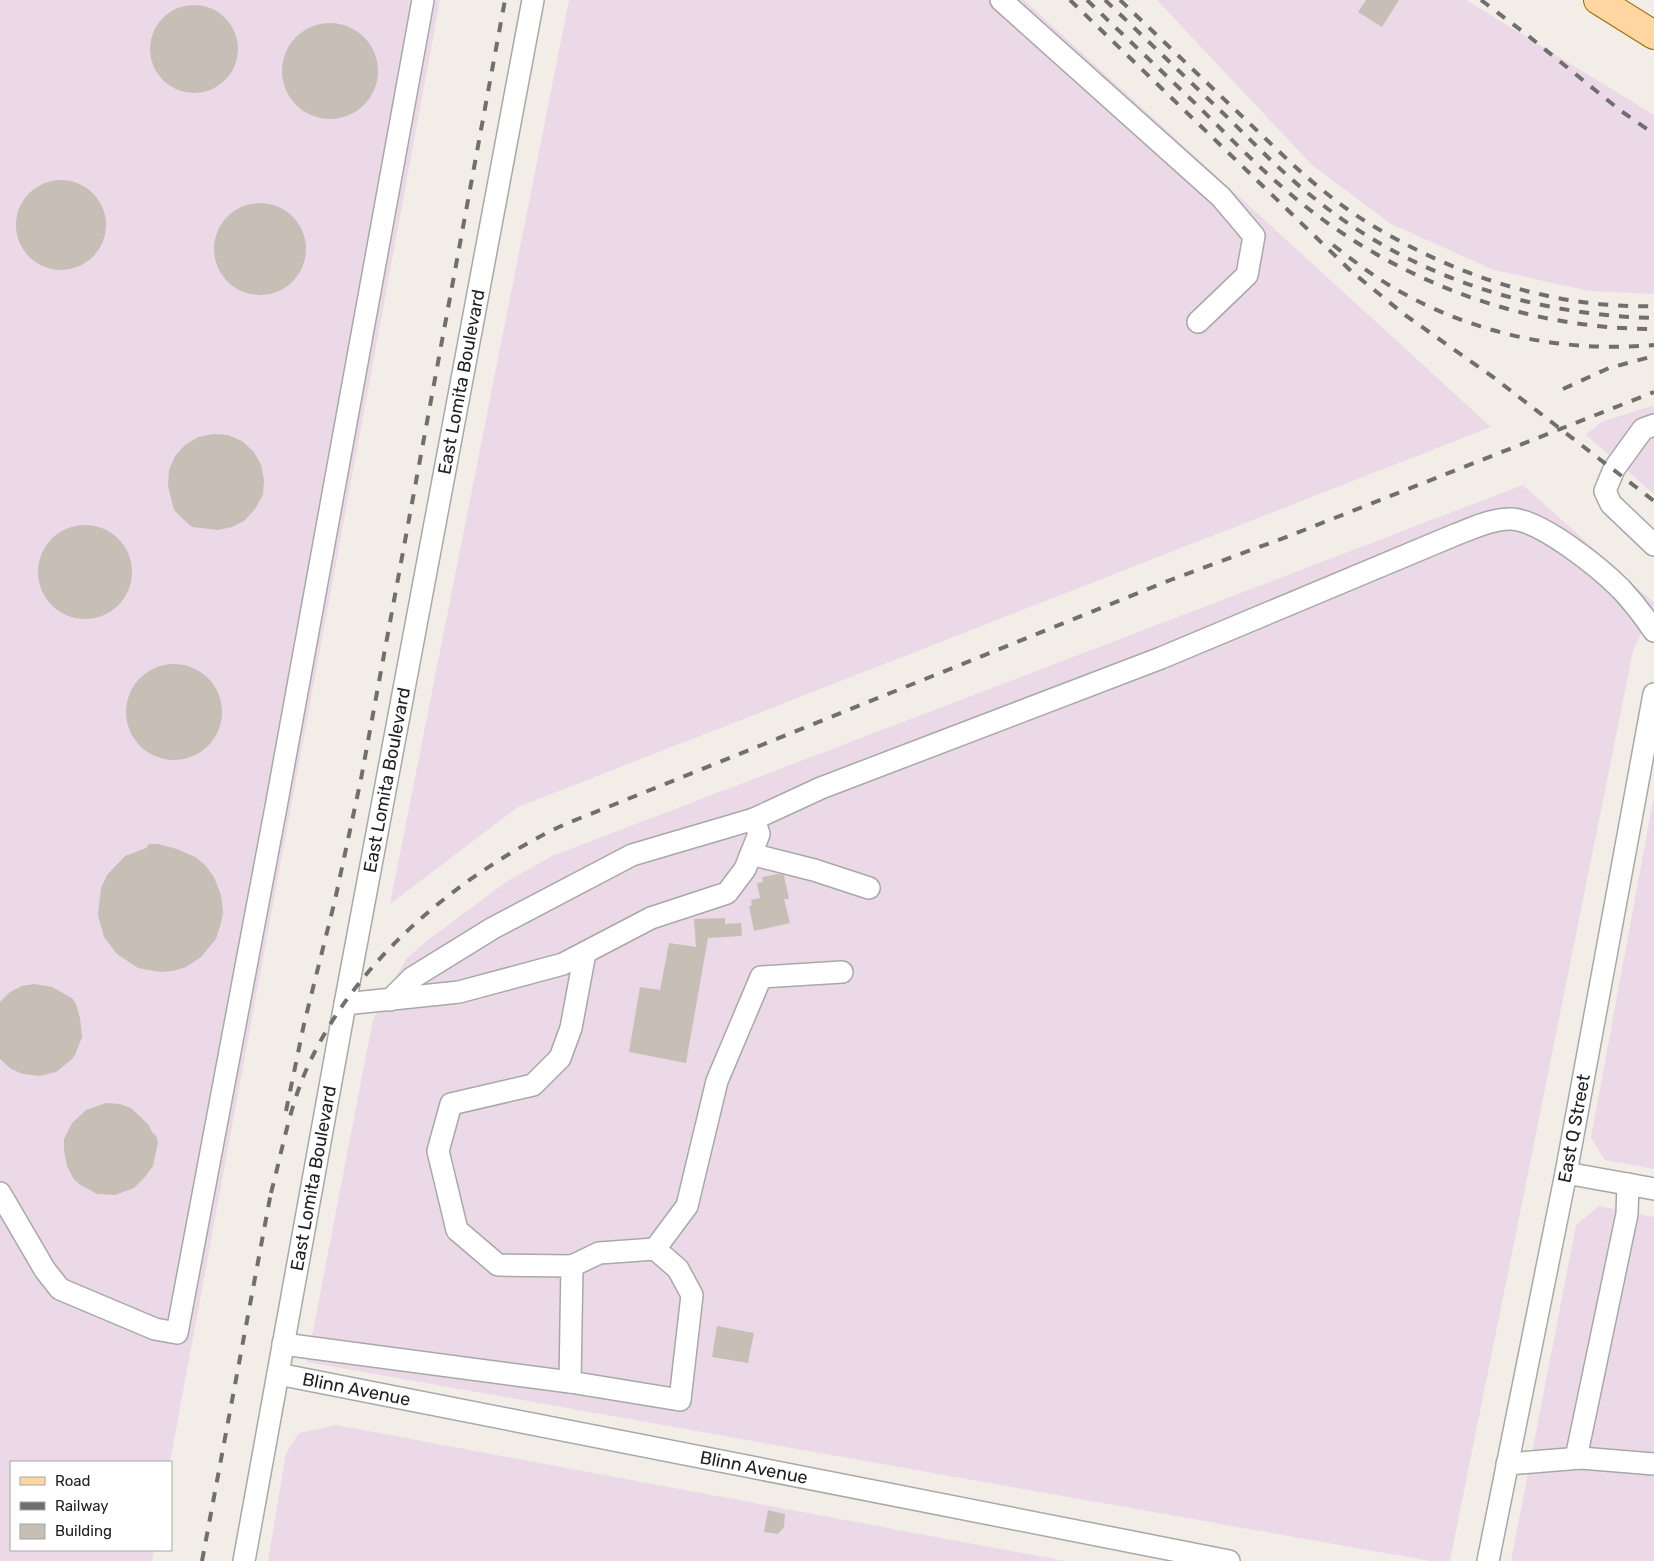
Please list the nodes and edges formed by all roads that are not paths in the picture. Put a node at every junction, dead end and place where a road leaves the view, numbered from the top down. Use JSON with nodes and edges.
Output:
{"nodes":[{"id":1,"x":423,"y":0,"type":"edge"},
{"id":2,"x":533,"y":0,"type":"edge"},
{"id":3,"x":1001,"y":0,"type":"edge"},
{"id":4,"x":1598,"y":0,"type":"edge"},
{"id":5,"x":1654,"y":35,"type":"edge"},
{"id":6,"x":1198,"y":322,"type":"dead end"},
{"id":7,"x":1654,"y":425,"type":"edge"},
{"id":8,"x":1654,"y":545,"type":"edge"},
{"id":9,"x":1654,"y":631,"type":"edge"},
{"id":10,"x":1654,"y":694,"type":"edge"},
{"id":11,"x":754,"y":819,"type":"junction"},
{"id":12,"x":751,"y":854,"type":"junction"},
{"id":13,"x":869,"y":888,"type":"dead end"},
{"id":14,"x":586,"y":953,"type":"junction"},
{"id":15,"x":842,"y":972,"type":"dead end"},
{"id":16,"x":390,"y":1000,"type":"junction"},
{"id":17,"x":345,"y":1004,"type":"junction"},
{"id":18,"x":1566,"y":1173,"type":"junction"},
{"id":19,"x":1628,"y":1184,"type":"junction"},
{"id":20,"x":1654,"y":1189,"type":"edge"},
{"id":21,"x":0,"y":1193,"type":"edge"},
{"id":22,"x":656,"y":1249,"type":"junction"},
{"id":23,"x":572,"y":1266,"type":"junction"},
{"id":24,"x":283,"y":1344,"type":"junction"},
{"id":25,"x":278,"y":1374,"type":"junction"},
{"id":26,"x":570,"y":1382,"type":"junction"},
{"id":27,"x":1576,"y":1458,"type":"junction"},
{"id":28,"x":1507,"y":1464,"type":"junction"},
{"id":29,"x":1654,"y":1464,"type":"edge"},
{"id":30,"x":244,"y":1561,"type":"edge"},
{"id":31,"x":1229,"y":1561,"type":"edge"},
{"id":32,"x":1488,"y":1561,"type":"edge"}],
"edges":[{"from":1,"to":21,"type":"street"},
{"from":2,"to":17,"type":"street","name":"East Lomita Boulevard"},
{"from":3,"to":6,"type":"street"},
{"from":4,"to":5,"type":"main road"},
{"from":7,"to":8,"type":"street"},
{"from":9,"to":11,"type":"street"},
{"from":10,"to":18,"type":"street","name":"East Q Street"},
{"from":11,"to":12,"type":"street"},
{"from":11,"to":16,"type":"street"},
{"from":12,"to":13,"type":"street"},
{"from":12,"to":14,"type":"street"},
{"from":14,"to":16,"type":"street"},
{"from":14,"to":23,"type":"street"},
{"from":15,"to":22,"type":"street"},
{"from":16,"to":17,"type":"street"},
{"from":17,"to":24,"type":"street","name":"East Lomita Boulevard"},
{"from":18,"to":19,"type":"street"},
{"from":18,"to":28,"type":"street","name":"East Q Street"},
{"from":19,"to":20,"type":"street"},
{"from":19,"to":27,"type":"street"},
{"from":22,"to":23,"type":"street"},
{"from":22,"to":26,"type":"street"},
{"from":23,"to":26,"type":"street"},
{"from":24,"to":25,"type":"street","name":"East Lomita Boulevard"},
{"from":24,"to":26,"type":"street"},
{"from":25,"to":30,"type":"street","name":"East Lomita Boulevard"},
{"from":25,"to":31,"type":"street","name":"Blinn Avenue"},
{"from":27,"to":28,"type":"street"},
{"from":27,"to":29,"type":"street"},
{"from":28,"to":32,"type":"street","name":"East Q Street"}]}
